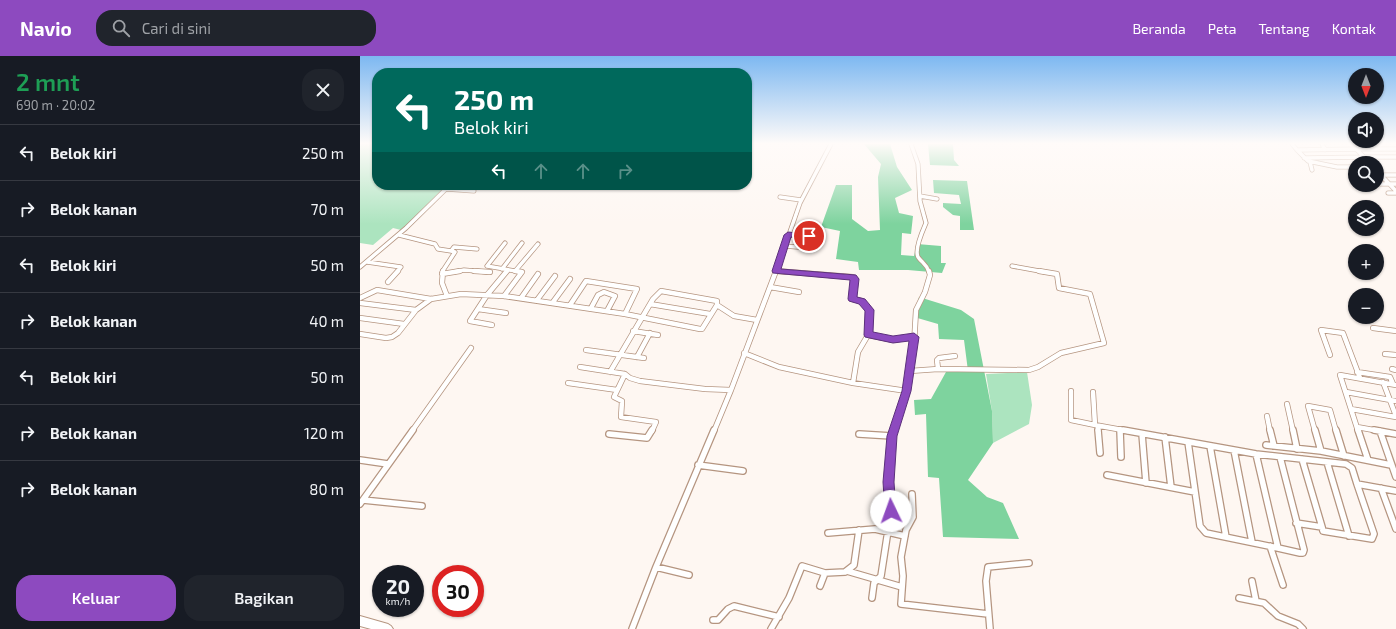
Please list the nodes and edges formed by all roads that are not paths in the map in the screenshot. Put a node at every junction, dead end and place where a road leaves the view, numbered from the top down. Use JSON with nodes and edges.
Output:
{"nodes":[{"id":1,"x":817,"y":171,"type":"edge"},
{"id":2,"x":918,"y":171,"type":"edge"},
{"id":3,"x":1384,"y":175,"type":"edge"},
{"id":4,"x":1396,"y":175,"type":"edge"},
{"id":5,"x":1384,"y":180,"type":"edge"},
{"id":6,"x":1384,"y":184,"type":"edge"},
{"id":7,"x":1389,"y":184,"type":"junction"},
{"id":8,"x":1396,"y":184,"type":"edge"},
{"id":9,"x":445,"y":190,"type":"edge"},
{"id":10,"x":460,"y":190,"type":"edge"},
{"id":11,"x":474,"y":191,"type":"dead end"},
{"id":12,"x":1396,"y":192,"type":"edge"},
{"id":13,"x":1388,"y":193,"type":"dead end"},
{"id":14,"x":920,"y":196,"type":"junction"},
{"id":15,"x":780,"y":197,"type":"dead end"},
{"id":16,"x":937,"y":199,"type":"dead end"},
{"id":17,"x":801,"y":200,"type":"junction"},
{"id":18,"x":400,"y":234,"type":"junction"},
{"id":19,"x":788,"y":235,"type":"junction"},
{"id":20,"x":522,"y":243,"type":"dead end"},
{"id":21,"x":505,"y":244,"type":"dead end"},
{"id":22,"x":538,"y":244,"type":"dead end"},
{"id":23,"x":785,"y":246,"type":"junction"},
{"id":24,"x":477,"y":249,"type":"dead end"},
{"id":25,"x":451,"y":252,"type":"junction"},
{"id":26,"x":367,"y":262,"type":"junction"},
{"id":27,"x":1012,"y":266,"type":"dead end"},
{"id":28,"x":360,"y":267,"type":"edge"},
{"id":29,"x":502,"y":269,"type":"junction"},
{"id":30,"x":508,"y":270,"type":"junction"},
{"id":31,"x":516,"y":270,"type":"junction"},
{"id":32,"x":776,"y":271,"type":"junction"},
{"id":33,"x":490,"y":272,"type":"dead end"},
{"id":34,"x":442,"y":274,"type":"junction"},
{"id":35,"x":538,"y":274,"type":"dead end"},
{"id":36,"x":555,"y":276,"type":"dead end"},
{"id":37,"x":570,"y":279,"type":"dead end"},
{"id":38,"x":388,"y":282,"type":"dead end"},
{"id":39,"x":770,"y":287,"type":"junction"},
{"id":40,"x":799,"y":292,"type":"dead end"},
{"id":41,"x":487,"y":295,"type":"junction"},
{"id":42,"x":447,"y":296,"type":"junction"},
{"id":43,"x":504,"y":296,"type":"junction"},
{"id":44,"x":360,"y":298,"type":"edge"},
{"id":45,"x":521,"y":298,"type":"junction"},
{"id":46,"x":431,"y":299,"type":"junction"},
{"id":47,"x":537,"y":300,"type":"junction"},
{"id":48,"x":553,"y":302,"type":"junction"},
{"id":49,"x":360,"y":303,"type":"edge"},
{"id":50,"x":650,"y":304,"type":"junction"},
{"id":51,"x":570,"y":305,"type":"junction"},
{"id":52,"x":717,"y":305,"type":"junction"},
{"id":53,"x":590,"y":308,"type":"junction"},
{"id":54,"x":478,"y":309,"type":"junction"},
{"id":55,"x":416,"y":310,"type":"junction"},
{"id":56,"x":607,"y":311,"type":"junction"},
{"id":57,"x":506,"y":313,"type":"dead end"},
{"id":58,"x":624,"y":314,"type":"junction"},
{"id":59,"x":710,"y":314,"type":"junction"},
{"id":60,"x":641,"y":317,"type":"junction"},
{"id":61,"x":360,"y":318,"type":"edge"},
{"id":62,"x":757,"y":320,"type":"junction"},
{"id":63,"x":404,"y":324,"type":"junction"},
{"id":64,"x":492,"y":325,"type":"dead end"},
{"id":65,"x":1372,"y":328,"type":"dead end"},
{"id":66,"x":633,"y":331,"type":"junction"},
{"id":67,"x":1396,"y":331,"type":"edge"},
{"id":68,"x":650,"y":333,"type":"junction"},
{"id":69,"x":360,"y":334,"type":"edge"},
{"id":70,"x":658,"y":335,"type":"dead end"},
{"id":71,"x":868,"y":335,"type":"junction"},
{"id":72,"x":914,"y":337,"type":"junction"},
{"id":73,"x":471,"y":348,"type":"dead end"},
{"id":74,"x":586,"y":350,"type":"dead end"},
{"id":75,"x":744,"y":353,"type":"junction"},
{"id":76,"x":619,"y":354,"type":"junction"},
{"id":77,"x":1385,"y":354,"type":"dead end"},
{"id":78,"x":1330,"y":355,"type":"dead end"},
{"id":79,"x":1396,"y":355,"type":"edge"},
{"id":80,"x":955,"y":356,"type":"dead end"},
{"id":81,"x":637,"y":357,"type":"junction"},
{"id":82,"x":644,"y":358,"type":"dead end"},
{"id":83,"x":580,"y":367,"type":"dead end"},
{"id":84,"x":938,"y":370,"type":"junction"},
{"id":85,"x":910,"y":371,"type":"junction"},
{"id":86,"x":610,"y":372,"type":"junction"},
{"id":87,"x":1358,"y":372,"type":"junction"},
{"id":88,"x":626,"y":374,"type":"junction"},
{"id":89,"x":1360,"y":378,"type":"junction"},
{"id":90,"x":853,"y":382,"type":"junction"},
{"id":91,"x":1383,"y":382,"type":"junction"},
{"id":92,"x":568,"y":383,"type":"dead end"},
{"id":93,"x":1395,"y":384,"type":"edge"},
{"id":94,"x":617,"y":390,"type":"junction"},
{"id":95,"x":731,"y":390,"type":"junction"},
{"id":96,"x":907,"y":391,"type":"junction"},
{"id":97,"x":1071,"y":391,"type":"dead end"},
{"id":98,"x":1093,"y":392,"type":"dead end"},
{"id":99,"x":1346,"y":392,"type":"junction"},
{"id":100,"x":1390,"y":399,"type":"junction"},
{"id":101,"x":1396,"y":400,"type":"edge"},
{"id":102,"x":1287,"y":404,"type":"dead end"},
{"id":103,"x":1351,"y":409,"type":"junction"},
{"id":104,"x":1267,"y":416,"type":"dead end"},
{"id":105,"x":1396,"y":416,"type":"edge"},
{"id":106,"x":1097,"y":426,"type":"junction"},
{"id":107,"x":1357,"y":426,"type":"junction"},
{"id":108,"x":1120,"y":430,"type":"junction"},
{"id":109,"x":1380,"y":431,"type":"junction"},
{"id":110,"x":609,"y":434,"type":"dead end"},
{"id":111,"x":860,"y":434,"type":"dead end"},
{"id":112,"x":1142,"y":434,"type":"junction"},
{"id":113,"x":1396,"y":434,"type":"edge"},
{"id":114,"x":892,"y":436,"type":"junction"},
{"id":115,"x":1165,"y":438,"type":"junction"},
{"id":116,"x":1188,"y":442,"type":"junction"},
{"id":117,"x":1266,"y":445,"type":"dead end"},
{"id":118,"x":1210,"y":446,"type":"junction"},
{"id":119,"x":1274,"y":446,"type":"junction"},
{"id":120,"x":1297,"y":449,"type":"junction"},
{"id":121,"x":1234,"y":450,"type":"junction"},
{"id":122,"x":1321,"y":451,"type":"junction"},
{"id":123,"x":1100,"y":453,"type":"dead end"},
{"id":124,"x":1256,"y":454,"type":"junction"},
{"id":125,"x":1344,"y":456,"type":"junction"},
{"id":126,"x":1121,"y":457,"type":"dead end"},
{"id":127,"x":1280,"y":457,"type":"junction"},
{"id":128,"x":1302,"y":458,"type":"junction"},
{"id":129,"x":360,"y":460,"type":"edge"},
{"id":130,"x":1368,"y":460,"type":"junction"},
{"id":131,"x":1327,"y":462,"type":"junction"},
{"id":132,"x":388,"y":464,"type":"junction"},
{"id":133,"x":698,"y":465,"type":"junction"},
{"id":134,"x":1391,"y":465,"type":"junction"},
{"id":135,"x":743,"y":471,"type":"dead end"},
{"id":136,"x":1108,"y":475,"type":"dead end"},
{"id":137,"x":1396,"y":477,"type":"edge"},
{"id":138,"x":1146,"y":483,"type":"junction"},
{"id":139,"x":1357,"y":484,"type":"junction"},
{"id":140,"x":1171,"y":487,"type":"junction"},
{"id":141,"x":1381,"y":488,"type":"junction"},
{"id":142,"x":1396,"y":490,"type":"edge"},
{"id":143,"x":1195,"y":492,"type":"junction"},
{"id":144,"x":912,"y":494,"type":"dead end"},
{"id":145,"x":362,"y":502,"type":"edge"},
{"id":146,"x":422,"y":506,"type":"dead end"},
{"id":147,"x":1296,"y":523,"type":"junction"},
{"id":148,"x":1322,"y":527,"type":"junction"},
{"id":149,"x":1396,"y":529,"type":"edge"},
{"id":150,"x":859,"y":530,"type":"junction"},
{"id":151,"x":888,"y":532,"type":"junction"},
{"id":152,"x":828,"y":533,"type":"dead end"},
{"id":153,"x":905,"y":536,"type":"junction"},
{"id":154,"x":1349,"y":536,"type":"junction"},
{"id":155,"x":1226,"y":537,"type":"junction"},
{"id":156,"x":1252,"y":542,"type":"junction"},
{"id":157,"x":1270,"y":546,"type":"junction"},
{"id":158,"x":1278,"y":548,"type":"junction"},
{"id":159,"x":1029,"y":563,"type":"dead end"},
{"id":160,"x":656,"y":567,"type":"junction"},
{"id":161,"x":847,"y":571,"type":"junction"},
{"id":162,"x":826,"y":573,"type":"junction"},
{"id":163,"x":689,"y":575,"type":"dead end"},
{"id":164,"x":877,"y":580,"type":"junction"},
{"id":165,"x":1252,"y":581,"type":"dead end"},
{"id":166,"x":1283,"y":585,"type":"dead end"},
{"id":167,"x":820,"y":586,"type":"dead end"},
{"id":168,"x":902,"y":587,"type":"junction"},
{"id":169,"x":872,"y":598,"type":"dead end"},
{"id":170,"x":1239,"y":598,"type":"dead end"},
{"id":171,"x":1256,"y":601,"type":"junction"},
{"id":172,"x":988,"y":614,"type":"junction"},
{"id":173,"x":779,"y":617,"type":"junction"},
{"id":174,"x":713,"y":620,"type":"dead end"},
{"id":175,"x":360,"y":621,"type":"edge"},
{"id":176,"x":388,"y":629,"type":"edge"},
{"id":177,"x":632,"y":629,"type":"edge"},
{"id":178,"x":771,"y":629,"type":"edge"},
{"id":179,"x":990,"y":629,"type":"edge"},
{"id":180,"x":1303,"y":629,"type":"edge"}],
"edges":[{"from":1,"to":17,"type":"street"},
{"from":2,"to":14,"type":"street"},
{"from":3,"to":4,"type":"street"},
{"from":5,"to":7,"type":"street"},
{"from":6,"to":7,"type":"street"},
{"from":7,"to":8,"type":"street"},
{"from":7,"to":12,"type":"street"},
{"from":9,"to":18,"type":"street"},
{"from":10,"to":11,"type":"street"},
{"from":12,"to":13,"type":"street"},
{"from":14,"to":16,"type":"street"},
{"from":14,"to":72,"type":"street"},
{"from":15,"to":17,"type":"street"},
{"from":17,"to":19,"type":"street"},
{"from":18,"to":25,"type":"street"},
{"from":18,"to":26,"type":"street"},
{"from":19,"to":23,"type":"street"},
{"from":19,"to":23,"type":"street"},
{"from":20,"to":29,"type":"street"},
{"from":21,"to":29,"type":"street"},
{"from":22,"to":31,"type":"street"},
{"from":23,"to":32,"type":"street"},
{"from":24,"to":25,"type":"street"},
{"from":25,"to":34,"type":"street"},
{"from":26,"to":28,"type":"street"},
{"from":26,"to":38,"type":"street"},
{"from":27,"to":84,"type":"street"},
{"from":29,"to":30,"type":"street"},
{"from":30,"to":31,"type":"street"},
{"from":30,"to":41,"type":"street"},
{"from":31,"to":43,"type":"street"},
{"from":32,"to":39,"type":"street"},
{"from":32,"to":71,"type":"street"},
{"from":33,"to":34,"type":"street"},
{"from":34,"to":42,"type":"street"},
{"from":35,"to":45,"type":"street"},
{"from":36,"to":47,"type":"street"},
{"from":37,"to":48,"type":"street"},
{"from":39,"to":40,"type":"street"},
{"from":39,"to":62,"type":"street"},
{"from":41,"to":42,"type":"street"},
{"from":41,"to":43,"type":"street"},
{"from":41,"to":54,"type":"street"},
{"from":42,"to":46,"type":"street"},
{"from":43,"to":45,"type":"street"},
{"from":44,"to":46,"type":"street"},
{"from":45,"to":47,"type":"street"},
{"from":46,"to":55,"type":"street"},
{"from":47,"to":48,"type":"street"},
{"from":48,"to":51,"type":"street"},
{"from":49,"to":55,"type":"street"},
{"from":50,"to":52,"type":"street"},
{"from":50,"to":59,"type":"street"},
{"from":50,"to":60,"type":"street"},
{"from":51,"to":53,"type":"street"},
{"from":51,"to":58,"type":"street"},
{"from":52,"to":59,"type":"street"},
{"from":52,"to":62,"type":"street"},
{"from":53,"to":56,"type":"street"},
{"from":53,"to":56,"type":"street"},
{"from":54,"to":57,"type":"street"},
{"from":54,"to":64,"type":"street"},
{"from":55,"to":63,"type":"street"},
{"from":56,"to":58,"type":"street"},
{"from":58,"to":60,"type":"street"},
{"from":59,"to":60,"type":"street"},
{"from":60,"to":66,"type":"street"},
{"from":61,"to":63,"type":"street"},
{"from":62,"to":75,"type":"street"},
{"from":63,"to":69,"type":"street"},
{"from":65,"to":67,"type":"street"},
{"from":66,"to":68,"type":"street"},
{"from":66,"to":76,"type":"street"},
{"from":68,"to":70,"type":"street"},
{"from":68,"to":81,"type":"street"},
{"from":71,"to":72,"type":"street"},
{"from":71,"to":90,"type":"street"},
{"from":72,"to":85,"type":"street"},
{"from":73,"to":132,"type":"street"},
{"from":74,"to":76,"type":"street"},
{"from":75,"to":90,"type":"street"},
{"from":75,"to":95,"type":"street"},
{"from":76,"to":81,"type":"street"},
{"from":76,"to":86,"type":"street"},
{"from":77,"to":79,"type":"street"},
{"from":78,"to":87,"type":"street"},
{"from":80,"to":84,"type":"street"},
{"from":81,"to":82,"type":"street"},
{"from":83,"to":86,"type":"street"},
{"from":84,"to":85,"type":"street"},
{"from":85,"to":96,"type":"street"},
{"from":86,"to":88,"type":"street"},
{"from":87,"to":89,"type":"street"},
{"from":87,"to":93,"type":"street"},
{"from":88,"to":94,"type":"street"},
{"from":88,"to":95,"type":"street"},
{"from":89,"to":91,"type":"street"},
{"from":89,"to":99,"type":"street"},
{"from":90,"to":96,"type":"street"},
{"from":91,"to":93,"type":"street"},
{"from":91,"to":100,"type":"street"},
{"from":92,"to":94,"type":"street"},
{"from":94,"to":110,"type":"street"},
{"from":95,"to":133,"type":"street"},
{"from":96,"to":114,"type":"street"},
{"from":97,"to":106,"type":"street"},
{"from":98,"to":106,"type":"street"},
{"from":99,"to":100,"type":"street"},
{"from":99,"to":103,"type":"street"},
{"from":100,"to":101,"type":"street"},
{"from":100,"to":105,"type":"street"},
{"from":102,"to":120,"type":"street"},
{"from":103,"to":105,"type":"street"},
{"from":103,"to":107,"type":"street"},
{"from":104,"to":119,"type":"street"},
{"from":106,"to":108,"type":"street"},
{"from":106,"to":123,"type":"street"},
{"from":107,"to":109,"type":"street"},
{"from":107,"to":130,"type":"street"},
{"from":108,"to":112,"type":"street"},
{"from":108,"to":126,"type":"street"},
{"from":109,"to":113,"type":"street"},
{"from":109,"to":134,"type":"street"},
{"from":111,"to":114,"type":"street"},
{"from":112,"to":115,"type":"street"},
{"from":112,"to":138,"type":"street"},
{"from":114,"to":151,"type":"street"},
{"from":115,"to":116,"type":"street"},
{"from":115,"to":140,"type":"street"},
{"from":116,"to":118,"type":"street"},
{"from":116,"to":143,"type":"street"},
{"from":117,"to":119,"type":"street"},
{"from":118,"to":121,"type":"street"},
{"from":118,"to":155,"type":"street"},
{"from":119,"to":120,"type":"street"},
{"from":120,"to":122,"type":"street"},
{"from":121,"to":124,"type":"street"},
{"from":121,"to":156,"type":"street"},
{"from":122,"to":125,"type":"street"},
{"from":122,"to":125,"type":"street"},
{"from":124,"to":127,"type":"street"},
{"from":124,"to":158,"type":"street"},
{"from":125,"to":130,"type":"street"},
{"from":127,"to":128,"type":"street"},
{"from":127,"to":147,"type":"street"},
{"from":128,"to":131,"type":"street"},
{"from":128,"to":148,"type":"street"},
{"from":129,"to":132,"type":"street"},
{"from":130,"to":134,"type":"street"},
{"from":131,"to":139,"type":"street"},
{"from":131,"to":154,"type":"street"},
{"from":132,"to":145,"type":"street"},
{"from":133,"to":135,"type":"street"},
{"from":133,"to":160,"type":"street"},
{"from":134,"to":137,"type":"street"},
{"from":136,"to":138,"type":"street"},
{"from":138,"to":140,"type":"street"},
{"from":139,"to":141,"type":"street"},
{"from":139,"to":154,"type":"street"},
{"from":140,"to":143,"type":"street"},
{"from":141,"to":142,"type":"street"},
{"from":141,"to":149,"type":"street"},
{"from":143,"to":155,"type":"street"},
{"from":144,"to":153,"type":"street"},
{"from":145,"to":146,"type":"street"},
{"from":147,"to":148,"type":"street"},
{"from":147,"to":158,"type":"street"},
{"from":148,"to":154,"type":"street"},
{"from":150,"to":151,"type":"street"},
{"from":150,"to":152,"type":"street"},
{"from":150,"to":161,"type":"street"},
{"from":151,"to":153,"type":"street"},
{"from":151,"to":164,"type":"street"},
{"from":153,"to":168,"type":"street"},
{"from":155,"to":156,"type":"street"},
{"from":156,"to":157,"type":"street"},
{"from":157,"to":158,"type":"street"},
{"from":157,"to":166,"type":"street"},
{"from":159,"to":172,"type":"street"},
{"from":160,"to":163,"type":"street"},
{"from":160,"to":177,"type":"street"},
{"from":161,"to":162,"type":"street"},
{"from":161,"to":164,"type":"street"},
{"from":162,"to":167,"type":"street"},
{"from":162,"to":173,"type":"street"},
{"from":164,"to":168,"type":"street"},
{"from":164,"to":169,"type":"street"},
{"from":165,"to":171,"type":"street"},
{"from":168,"to":172,"type":"street"},
{"from":170,"to":171,"type":"street"},
{"from":171,"to":180,"type":"street"},
{"from":172,"to":179,"type":"street"},
{"from":173,"to":174,"type":"street"},
{"from":173,"to":178,"type":"street"},
{"from":175,"to":176,"type":"street"}]}
